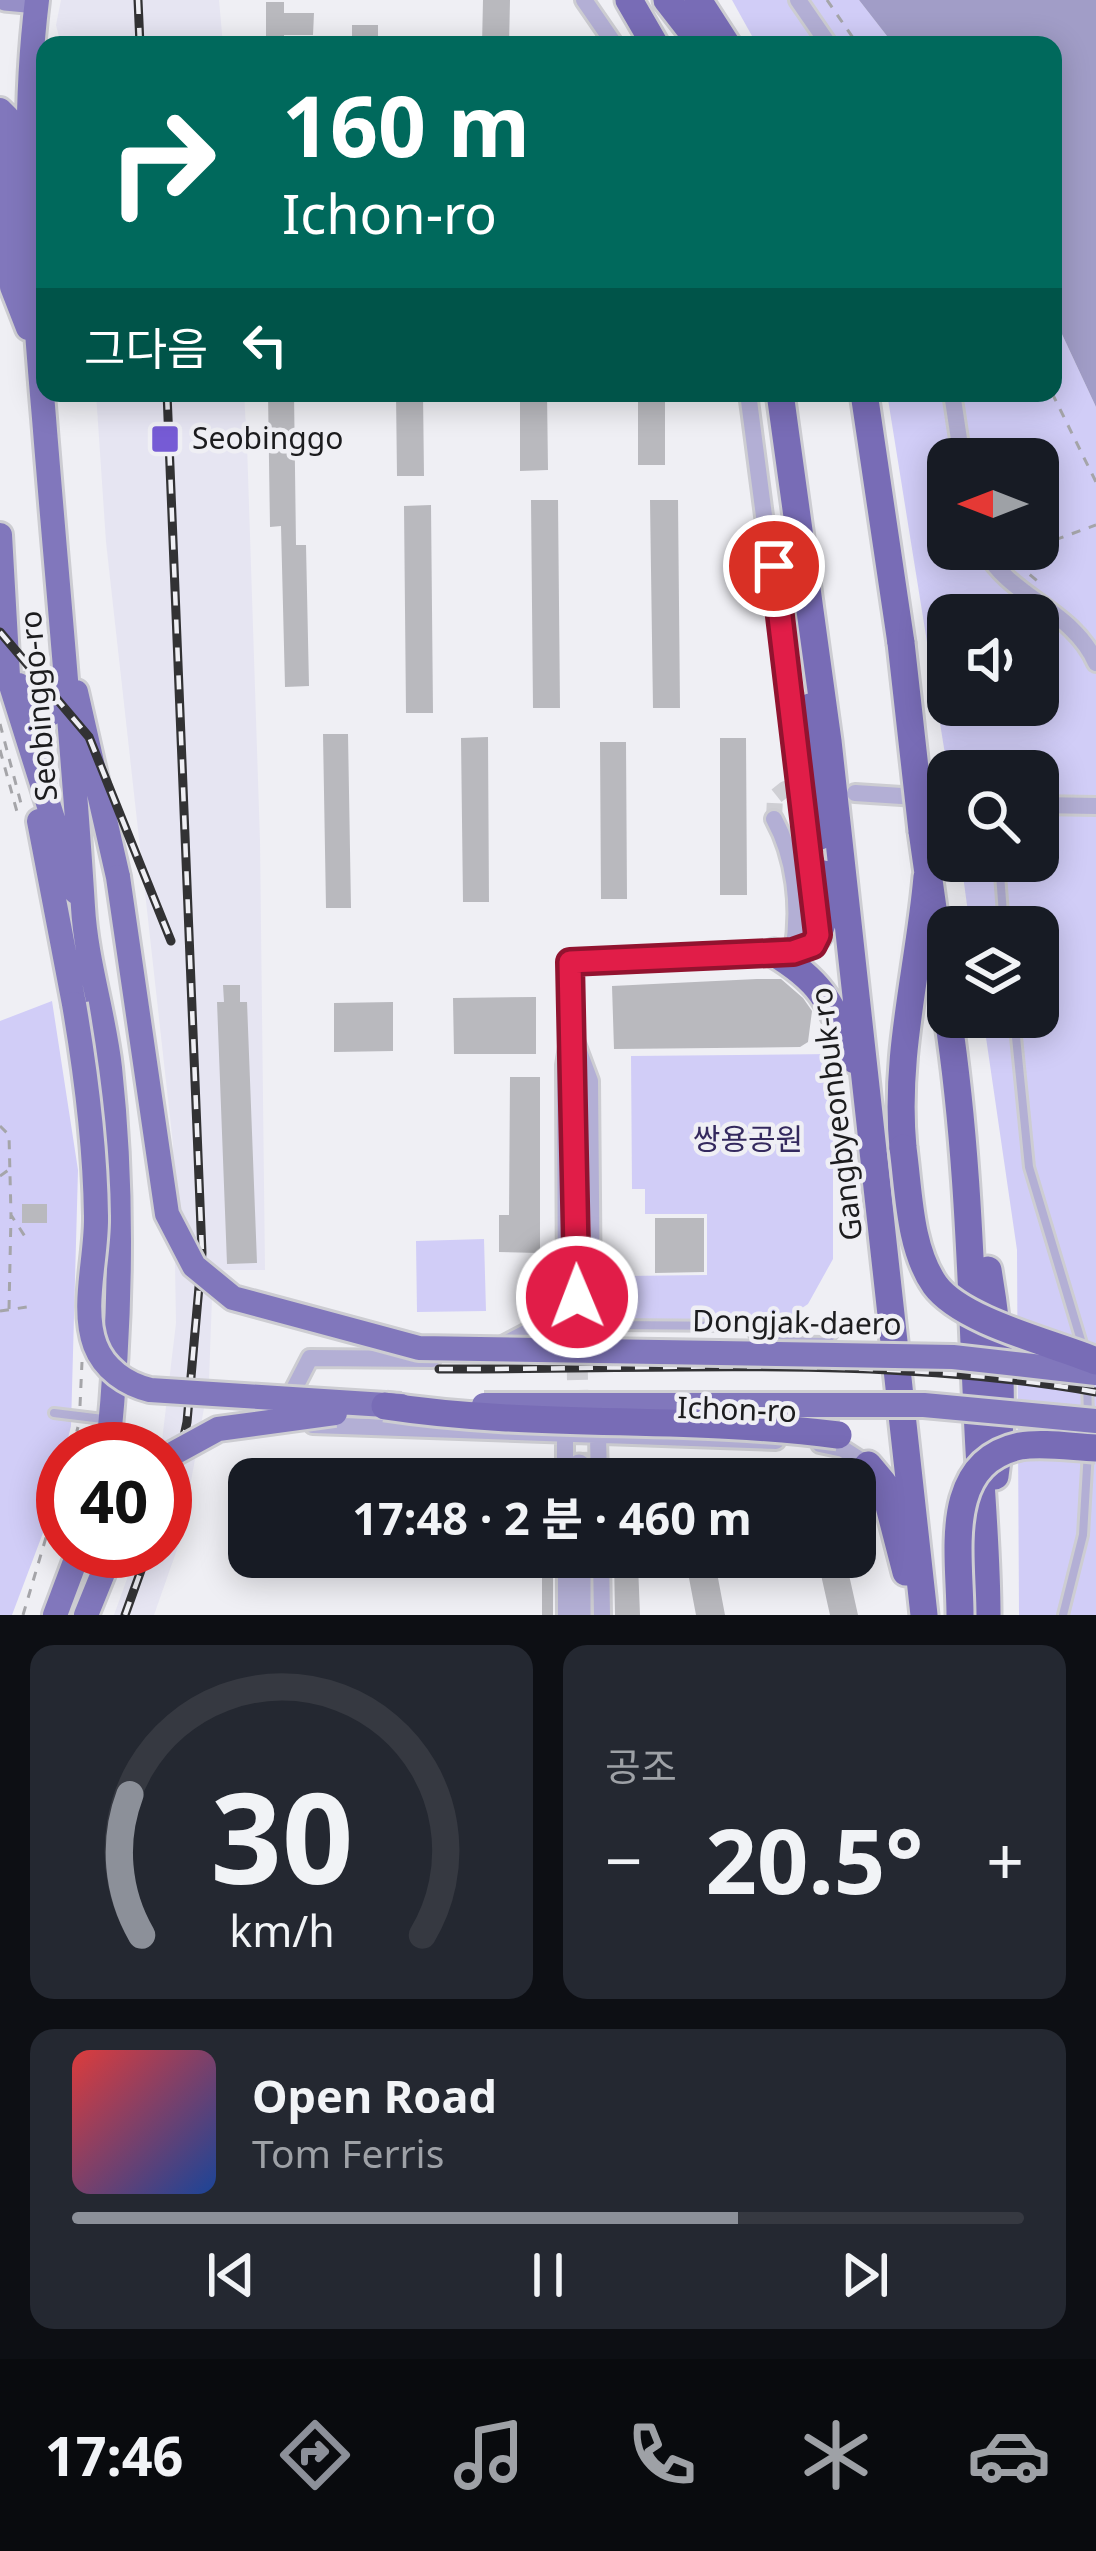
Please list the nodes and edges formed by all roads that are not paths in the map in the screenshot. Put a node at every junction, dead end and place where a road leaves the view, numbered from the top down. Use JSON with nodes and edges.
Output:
{"nodes":[{"id":1,"x":584,"y":0,"type":"edge"},
{"id":2,"x":629,"y":0,"type":"edge"},
{"id":3,"x":668,"y":0,"type":"edge"},
{"id":4,"x":698,"y":0,"type":"edge"},
{"id":5,"x":798,"y":0,"type":"edge"},
{"id":6,"x":22,"y":1,"type":"edge"},
{"id":7,"x":609,"y":36,"type":"edge"},
{"id":8,"x":651,"y":36,"type":"edge"},
{"id":9,"x":695,"y":36,"type":"edge"},
{"id":10,"x":722,"y":36,"type":"edge"},
{"id":11,"x":823,"y":36,"type":"edge"},
{"id":12,"x":0,"y":110,"type":"edge"},
{"id":13,"x":36,"y":324,"type":"edge"},
{"id":14,"x":36,"y":347,"type":"edge"},
{"id":15,"x":42,"y":402,"type":"edge"},
{"id":16,"x":749,"y":402,"type":"edge"},
{"id":17,"x":781,"y":402,"type":"edge"},
{"id":18,"x":865,"y":402,"type":"edge"},
{"id":19,"x":953,"y":402,"type":"edge"},
{"id":20,"x":959,"y":438,"type":"edge"},
{"id":21,"x":0,"y":535,"type":"edge"},
{"id":22,"x":1005,"y":570,"type":"edge"},
{"id":23,"x":811,"y":607,"type":"junction"},
{"id":24,"x":62,"y":644,"type":"junction"},
{"id":25,"x":6,"y":657,"type":"junction"},
{"id":26,"x":1096,"y":663,"type":"edge"},
{"id":27,"x":64,"y":684,"type":"junction"},
{"id":28,"x":33,"y":771,"type":"junction"},
{"id":29,"x":855,"y":793,"type":"dead end"},
{"id":30,"x":927,"y":798,"type":"edge"},
{"id":31,"x":1059,"y":806,"type":"edge"},
{"id":32,"x":1096,"y":806,"type":"edge"},
{"id":33,"x":774,"y":819,"type":"dead end"},
{"id":34,"x":927,"y":877,"type":"joint"},
{"id":35,"x":83,"y":911,"type":"junction"},
{"id":36,"x":818,"y":935,"type":"junction"},
{"id":37,"x":783,"y":952,"type":"junction"},
{"id":38,"x":570,"y":962,"type":"joint"},
{"id":39,"x":951,"y":1038,"type":"edge"},
{"id":40,"x":1016,"y":1038,"type":"edge"},
{"id":41,"x":866,"y":1085,"type":"junction"},
{"id":42,"x":578,"y":1307,"type":"junction"},
{"id":43,"x":838,"y":1328,"type":"dead end"},
{"id":44,"x":1096,"y":1361,"type":"edge"},
{"id":45,"x":1096,"y":1373,"type":"edge"},
{"id":46,"x":385,"y":1406,"type":"junction"},
{"id":47,"x":54,"y":1413,"type":"dead end"},
{"id":48,"x":111,"y":1420,"type":"joint"},
{"id":49,"x":1096,"y":1421,"type":"edge"},
{"id":50,"x":565,"y":1436,"type":"junction"},
{"id":51,"x":598,"y":1437,"type":"junction"},
{"id":52,"x":192,"y":1443,"type":"edge"},
{"id":53,"x":1096,"y":1448,"type":"edge"},
{"id":54,"x":570,"y":1458,"type":"edge"},
{"id":55,"x":598,"y":1458,"type":"edge"},
{"id":56,"x":857,"y":1458,"type":"edge"},
{"id":57,"x":876,"y":1475,"type":"edge"},
{"id":58,"x":897,"y":1533,"type":"junction"},
{"id":59,"x":69,"y":1578,"type":"edge"},
{"id":60,"x":101,"y":1578,"type":"edge"},
{"id":61,"x":566,"y":1578,"type":"edge"},
{"id":62,"x":580,"y":1578,"type":"edge"},
{"id":63,"x":601,"y":1578,"type":"edge"},
{"id":64,"x":55,"y":1615,"type":"edge"},
{"id":65,"x":86,"y":1615,"type":"edge"},
{"id":66,"x":566,"y":1615,"type":"edge"},
{"id":67,"x":580,"y":1615,"type":"edge"},
{"id":68,"x":602,"y":1615,"type":"edge"},
{"id":69,"x":921,"y":1615,"type":"edge"},
{"id":70,"x":959,"y":1615,"type":"edge"},
{"id":71,"x":986,"y":1615,"type":"edge"},
{"id":72,"x":1063,"y":1615,"type":"edge"}],
"edges":[{"from":1,"to":7,"type":"street"},
{"from":2,"to":8,"type":"highway"},
{"from":3,"to":9,"type":"highway"},
{"from":4,"to":10,"type":"highway"},
{"from":5,"to":11,"type":"street"},
{"from":6,"to":13,"type":"main road","name":"Seobinggo-ro"},
{"from":12,"to":14,"type":"main road","name":"Seobinggo-ro"},
{"from":15,"to":24,"type":"main road","name":"Seobinggo-ro"},
{"from":16,"to":36,"type":"street"},
{"from":17,"to":23,"type":"highway","name":"Gangbyeonbuk-ro"},
{"from":18,"to":34,"type":"highway","bridge":true},
{"from":19,"to":20,"type":"street"},
{"from":21,"to":25,"type":"main road","name":"Seobinggo-ro"},
{"from":22,"to":26,"type":"street"},
{"from":23,"to":36,"type":"highway"},
{"from":23,"to":41,"type":"highway","name":"Gangbyeonbuk-ro"},
{"from":24,"to":27,"type":"main road","name":"Seobinggo-ro"},
{"from":24,"to":45,"type":"main road","name":"Dongjak-daero","bridge":true},
{"from":25,"to":27,"type":"main road"},
{"from":25,"to":28,"type":"main road","name":"Seobinggo-ro"},
{"from":27,"to":35,"type":"main road","name":"Seobinggo-ro"},
{"from":28,"to":35,"type":"main road","name":"Seobinggo-ro"},
{"from":28,"to":46,"type":"main road","bridge":true},
{"from":29,"to":30,"type":"street"},
{"from":31,"to":32,"type":"street"},
{"from":33,"to":37,"type":"street"},
{"from":34,"to":44,"type":"highway","bridge":true},
{"from":35,"to":48,"type":"main road","name":"Seobinggo-ro"},
{"from":36,"to":37,"type":"street"},
{"from":37,"to":38,"type":"street"},
{"from":37,"to":41,"type":"highway"},
{"from":38,"to":42,"type":"street"},
{"from":39,"to":71,"type":"highway"},
{"from":40,"to":72,"type":"lane"},
{"from":41,"to":69,"type":"highway","name":"Gangbyeonbuk-ro"},
{"from":42,"to":43,"type":"lane"},
{"from":42,"to":50,"type":"street","name":"Ichon-ro"},
{"from":46,"to":49,"type":"main road","bridge":true},
{"from":46,"to":52,"type":"main road","bridge":true},
{"from":46,"to":58,"type":"highway","bridge":true},
{"from":47,"to":48,"type":"lane"},
{"from":50,"to":51,"type":"street","name":"Ichon-ro"},
{"from":50,"to":54,"type":"street"},
{"from":51,"to":55,"type":"street"},
{"from":51,"to":56,"type":"street","name":"Ichon-ro"},
{"from":53,"to":70,"type":"highway","bridge":true},
{"from":57,"to":58,"type":"highway"},
{"from":58,"to":69,"type":"highway"},
{"from":59,"to":64,"type":"main road"},
{"from":60,"to":65,"type":"main road"},
{"from":61,"to":66,"type":"street"},
{"from":62,"to":67,"type":"street"},
{"from":63,"to":68,"type":"street"}]}
